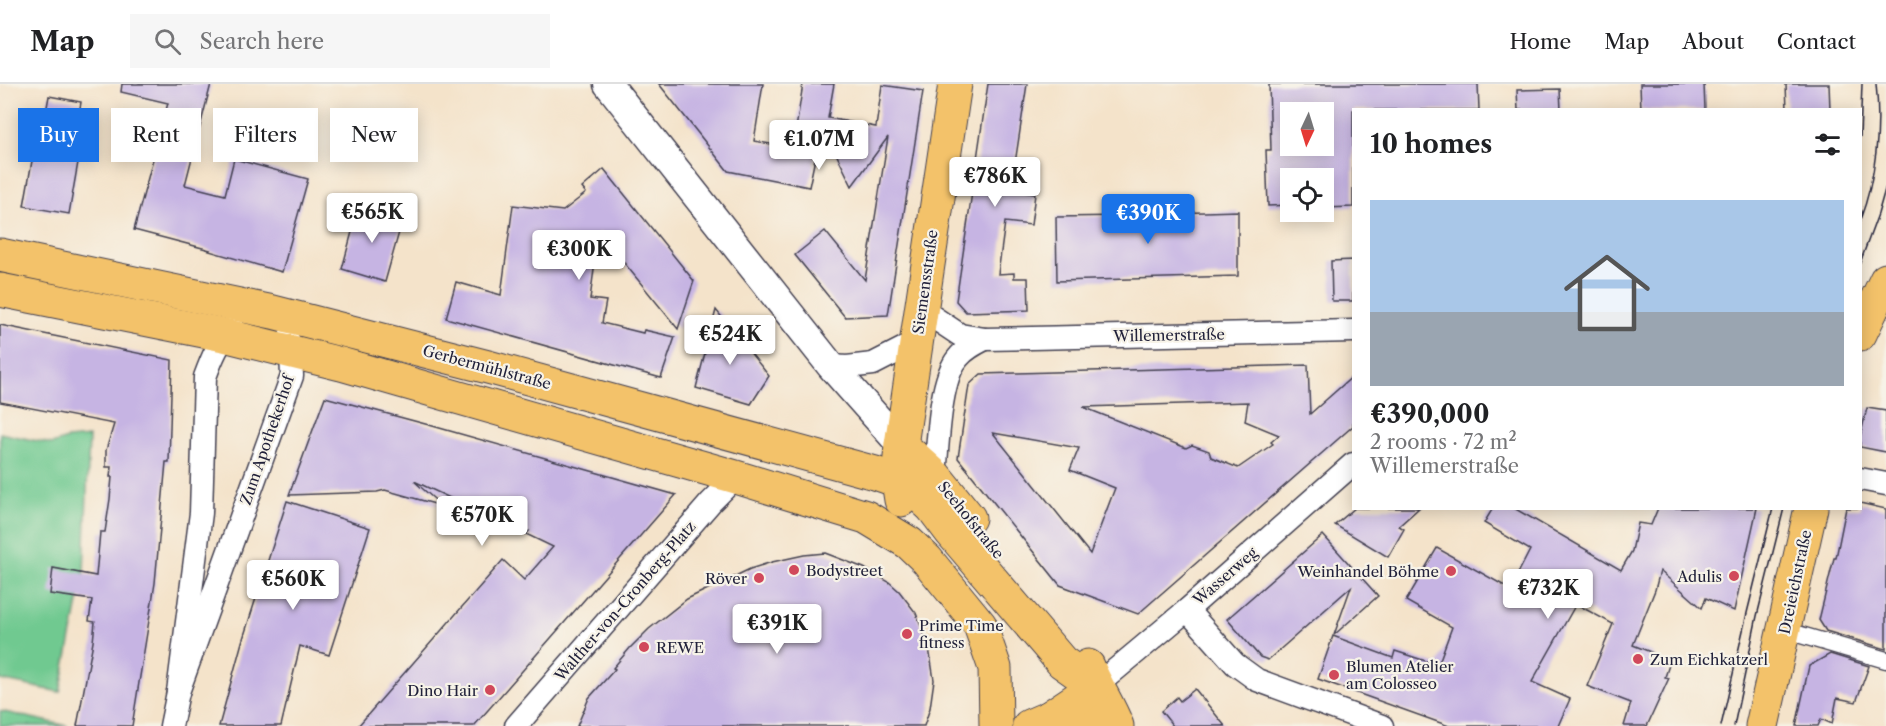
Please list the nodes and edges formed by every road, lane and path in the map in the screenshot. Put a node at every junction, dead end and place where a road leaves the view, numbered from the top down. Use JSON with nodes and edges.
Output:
{"nodes":[{"id":1,"x":608,"y":84,"type":"edge"},
{"id":2,"x":955,"y":84,"type":"edge"},
{"id":3,"x":0,"y":255,"type":"edge"},
{"id":4,"x":0,"y":290,"type":"edge"},
{"id":5,"x":921,"y":309,"type":"junction"},
{"id":6,"x":273,"y":312,"type":"junction"},
{"id":7,"x":1352,"y":331,"type":"edge"},
{"id":8,"x":224,"y":336,"type":"junction"},
{"id":9,"x":985,"y":339,"type":"junction"},
{"id":10,"x":916,"y":342,"type":"junction"},
{"id":11,"x":291,"y":352,"type":"junction"},
{"id":12,"x":831,"y":366,"type":"junction"},
{"id":13,"x":901,"y":445,"type":"junction"},
{"id":14,"x":1352,"y":465,"type":"edge"},
{"id":15,"x":935,"y":476,"type":"junction"},
{"id":16,"x":735,"y":477,"type":"junction"},
{"id":17,"x":1862,"y":479,"type":"edge"},
{"id":18,"x":898,"y":481,"type":"junction"},
{"id":19,"x":1886,"y":484,"type":"edge"},
{"id":20,"x":1811,"y":510,"type":"edge"},
{"id":21,"x":951,"y":532,"type":"joint"},
{"id":22,"x":909,"y":543,"type":"junction"},
{"id":23,"x":1187,"y":610,"type":"junction"},
{"id":24,"x":1784,"y":630,"type":"junction"},
{"id":25,"x":1886,"y":660,"type":"edge"},
{"id":26,"x":1096,"y":686,"type":"junction"},
{"id":27,"x":178,"y":692,"type":"junction"},
{"id":28,"x":1040,"y":722,"type":"edge"},
{"id":29,"x":171,"y":726,"type":"edge"},
{"id":30,"x":516,"y":726,"type":"edge"},
{"id":31,"x":996,"y":726,"type":"edge"},
{"id":32,"x":1091,"y":726,"type":"edge"},
{"id":33,"x":1118,"y":726,"type":"edge"},
{"id":34,"x":1382,"y":726,"type":"edge"},
{"id":35,"x":1762,"y":726,"type":"edge"}],
"edges":[{"from":1,"to":12,"type":"street","name":"Seehofstraße"},
{"from":2,"to":5,"type":"main road","name":"Siemensstraße"},
{"from":3,"to":6,"type":"main road","name":"Gerbermühlstraße"},
{"from":4,"to":8,"type":"main road"},
{"from":5,"to":9,"type":"street","name":"Willemerstraße"},
{"from":5,"to":10,"type":"main road","name":"Siemensstraße"},
{"from":6,"to":8,"type":"street","name":"Zum Apothekerhof"},
{"from":6,"to":11,"type":"street","name":"Zum Apothekerhof"},
{"from":6,"to":18,"type":"main road","name":"Gerbermühlstraße"},
{"from":7,"to":9,"type":"street","name":"Willemerstraße"},
{"from":8,"to":11,"type":"main road"},
{"from":8,"to":27,"type":"street","name":"Zum Apothekerhof"},
{"from":9,"to":15,"type":"street"},
{"from":10,"to":12,"type":"street"},
{"from":10,"to":13,"type":"main road","name":"Siemensstraße"},
{"from":11,"to":16,"type":"main road"},
{"from":11,"to":27,"type":"street","name":"Zum Apothekerhof"},
{"from":12,"to":13,"type":"street","name":"Seehofstraße"},
{"from":13,"to":15,"type":"main road","name":"Seehofstraße"},
{"from":13,"to":18,"type":"main road","name":"Siemensstraße"},
{"from":14,"to":23,"type":"street","name":"Wasserweg"},
{"from":15,"to":26,"type":"main road","name":"Seehofstraße"},
{"from":16,"to":22,"type":"main road"},
{"from":16,"to":30,"type":"street","name":"Walther-von-Cronberg-Platz"},
{"from":17,"to":19,"type":"street"},
{"from":18,"to":21,"type":"main road","name":"Gerbermühlstraße"},
{"from":18,"to":22,"type":"main road","name":"Siemensstraße"},
{"from":20,"to":24,"type":"main road","name":"Dreieichstraße"},
{"from":21,"to":26,"type":"main road","name":"Seehofstraße"},
{"from":22,"to":31,"type":"main road"},
{"from":23,"to":26,"type":"street","name":"Wasserweg"},
{"from":23,"to":34,"type":"street"},
{"from":24,"to":25,"type":"street"},
{"from":24,"to":35,"type":"main road","name":"Dreieichstraße"},
{"from":26,"to":28,"type":"main road"},
{"from":26,"to":33,"type":"main road","name":"Seehofstraße"},
{"from":27,"to":29,"type":"street","name":"Zum Apothekerhof"},
{"from":28,"to":32,"type":"main road"}]}
